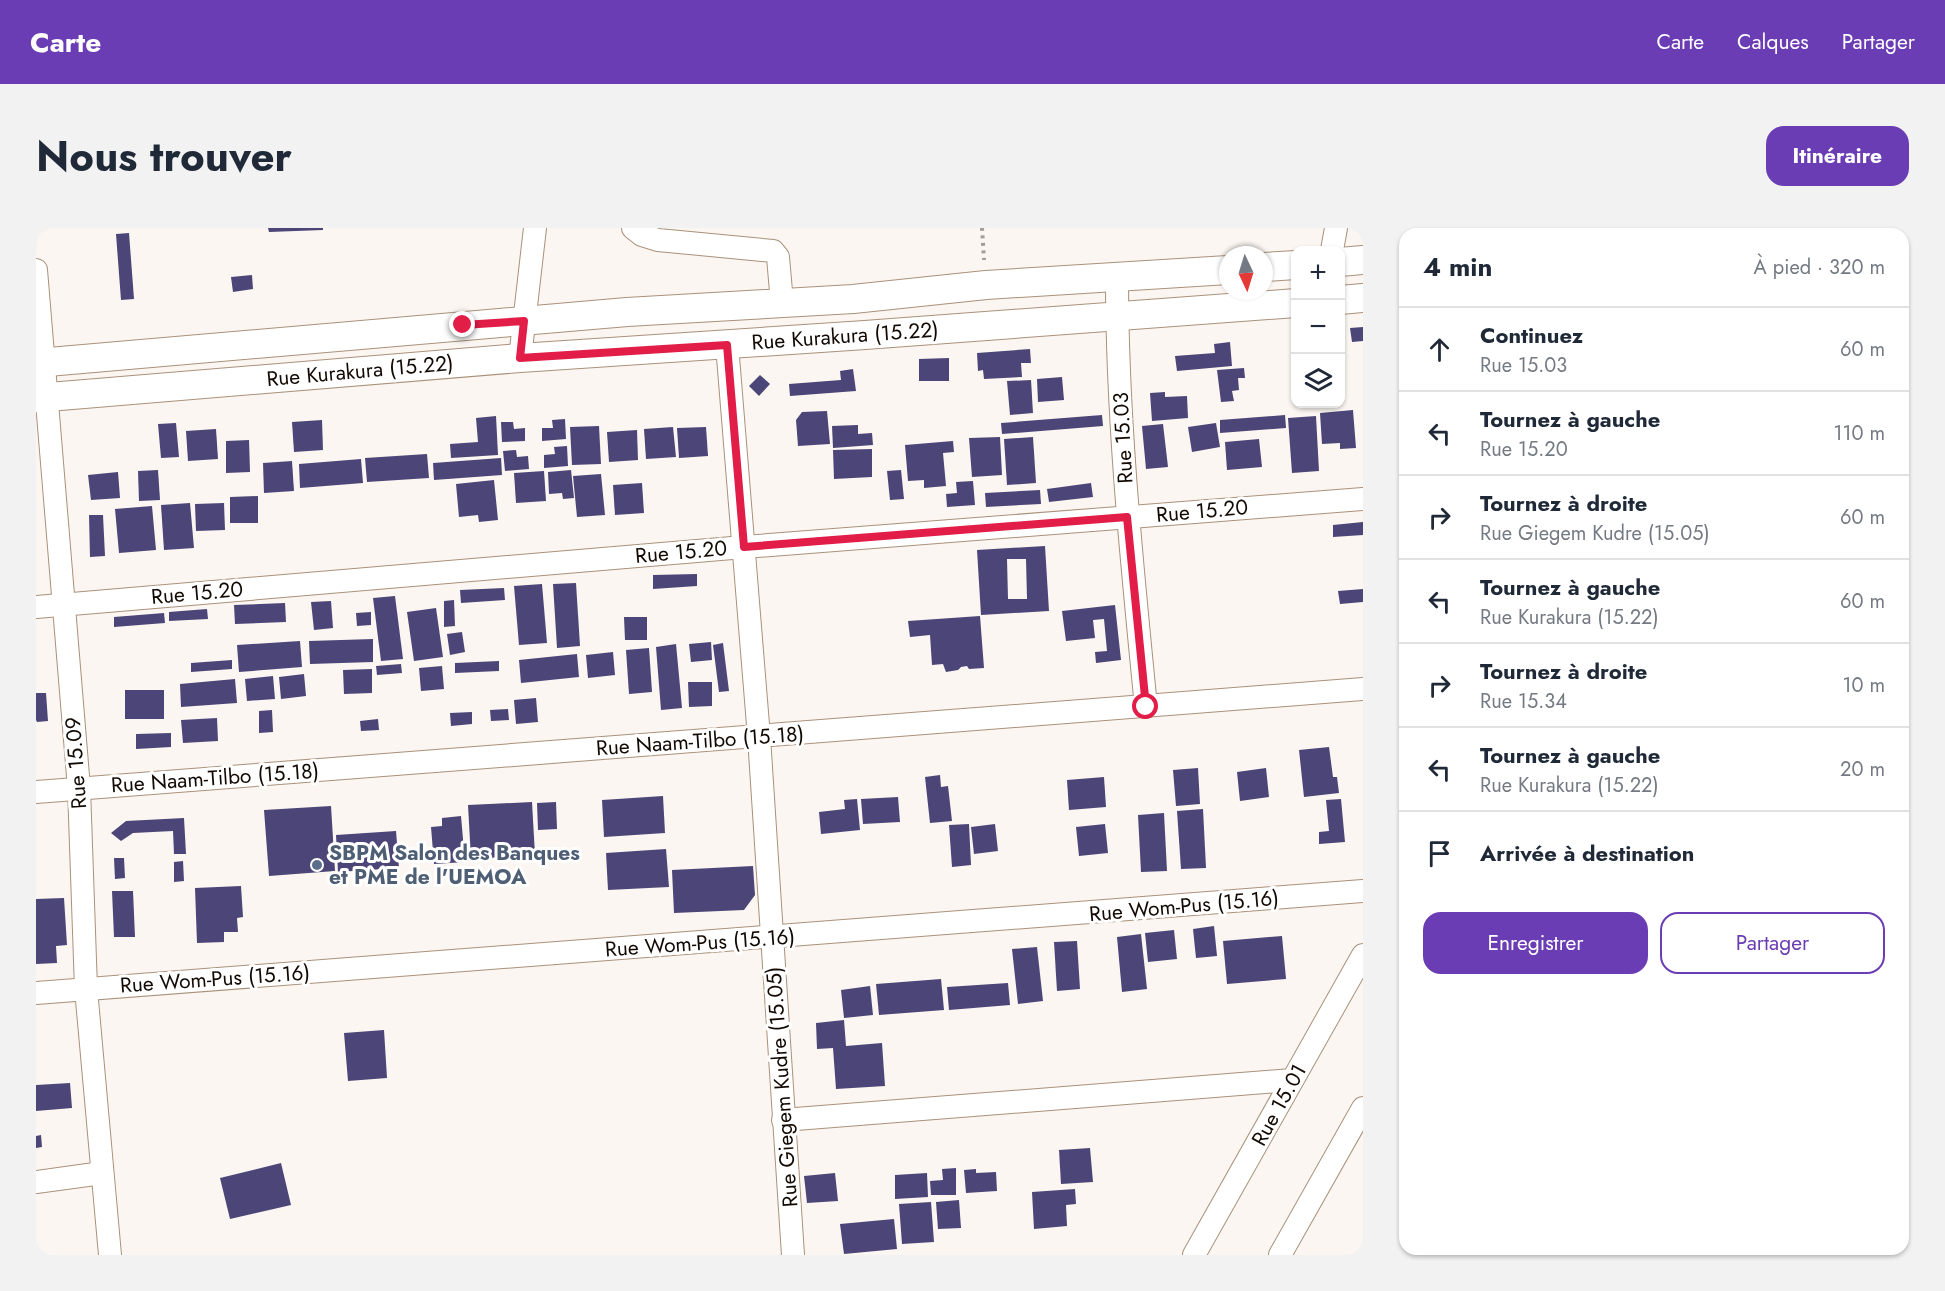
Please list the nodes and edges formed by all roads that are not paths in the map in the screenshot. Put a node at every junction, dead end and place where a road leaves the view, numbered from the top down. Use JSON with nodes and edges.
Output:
{"nodes":[{"id":1,"x":535,"y":228,"type":"edge"},
{"id":2,"x":633,"y":228,"type":"edge"},
{"id":3,"x":1336,"y":228,"type":"edge"},
{"id":4,"x":1333,"y":246,"type":"edge"},
{"id":5,"x":1363,"y":260,"type":"edge"},
{"id":6,"x":1345,"y":262,"type":"edge"},
{"id":7,"x":1291,"y":265,"type":"edge"},
{"id":8,"x":1273,"y":266,"type":"edge"},
{"id":9,"x":36,"y":270,"type":"edge"},
{"id":10,"x":1219,"y":271,"type":"edge"},
{"id":11,"x":1117,"y":278,"type":"junction"},
{"id":12,"x":1363,"y":298,"type":"edge"},
{"id":13,"x":1345,"y":300,"type":"edge"},
{"id":14,"x":782,"y":303,"type":"junction"},
{"id":15,"x":1291,"y":303,"type":"edge"},
{"id":16,"x":1117,"y":316,"type":"junction"},
{"id":17,"x":524,"y":321,"type":"junction"},
{"id":18,"x":727,"y":345,"type":"junction"},
{"id":19,"x":520,"y":358,"type":"junction"},
{"id":20,"x":40,"y":362,"type":"edge"},
{"id":21,"x":42,"y":398,"type":"edge"},
{"id":22,"x":1363,"y":499,"type":"edge"},
{"id":23,"x":1127,"y":517,"type":"junction"},
{"id":24,"x":744,"y":547,"type":"junction"},
{"id":25,"x":65,"y":604,"type":"junction"},
{"id":26,"x":36,"y":607,"type":"edge"},
{"id":27,"x":1363,"y":689,"type":"edge"},
{"id":28,"x":1146,"y":707,"type":"junction"},
{"id":29,"x":759,"y":737,"type":"junction"},
{"id":30,"x":79,"y":788,"type":"junction"},
{"id":31,"x":36,"y":792,"type":"edge"},
{"id":32,"x":1363,"y":891,"type":"edge"},
{"id":33,"x":773,"y":938,"type":"junction"},
{"id":34,"x":1363,"y":955,"type":"edge"},
{"id":35,"x":86,"y":989,"type":"junction"},
{"id":36,"x":36,"y":993,"type":"edge"},
{"id":37,"x":1292,"y":1080,"type":"junction"},
{"id":38,"x":1363,"y":1108,"type":"edge"},
{"id":39,"x":783,"y":1120,"type":"junction"},
{"id":40,"x":102,"y":1173,"type":"junction"},
{"id":41,"x":36,"y":1182,"type":"edge"},
{"id":42,"x":110,"y":1255,"type":"edge"},
{"id":43,"x":793,"y":1255,"type":"edge"},
{"id":44,"x":1194,"y":1255,"type":"edge"},
{"id":45,"x":1280,"y":1255,"type":"edge"}],
"edges":[{"from":1,"to":17,"type":"street"},
{"from":2,"to":14,"type":"street"},
{"from":3,"to":4,"type":"street"},
{"from":5,"to":6,"type":"main road"},
{"from":7,"to":8,"type":"main road"},
{"from":9,"to":20,"type":"street","name":"Rue 15.09"},
{"from":10,"to":11,"type":"main road","name":"Rue Kurakura (15.22)"},
{"from":11,"to":14,"type":"main road","name":"Rue Kurakura (15.22)"},
{"from":11,"to":16,"type":"street","name":"Rue 15.03"},
{"from":12,"to":13,"type":"main road"},
{"from":14,"to":17,"type":"main road","name":"Rue Kurakura (15.22)"},
{"from":15,"to":16,"type":"main road","name":"Rue Kurakura (15.22)"},
{"from":16,"to":18,"type":"main road","name":"Rue Kurakura (15.22)"},
{"from":16,"to":23,"type":"street","name":"Rue 15.03"},
{"from":17,"to":19,"type":"street"},
{"from":17,"to":20,"type":"main road","name":"Rue Kurakura (15.22)"},
{"from":18,"to":19,"type":"main road","name":"Rue Kurakura (15.22)"},
{"from":18,"to":24,"type":"street","name":"Rue Giegem Kudre (15.05)"},
{"from":19,"to":21,"type":"main road","name":"Rue Kurakura (15.22)"},
{"from":20,"to":21,"type":"street","name":"Rue 15.09"},
{"from":21,"to":25,"type":"street","name":"Rue 15.09"},
{"from":22,"to":23,"type":"street","name":"Rue 15.20"},
{"from":23,"to":24,"type":"street","name":"Rue 15.20"},
{"from":23,"to":28,"type":"street","name":"Rue 15.03"},
{"from":24,"to":25,"type":"street","name":"Rue 15.20"},
{"from":24,"to":29,"type":"street","name":"Rue Giegem Kudre (15.05)"},
{"from":25,"to":26,"type":"street","name":"Rue 15.20"},
{"from":25,"to":30,"type":"street","name":"Rue 15.09"},
{"from":27,"to":28,"type":"street","name":"Rue Naam-Tilbo (15.18)"},
{"from":28,"to":29,"type":"street","name":"Rue Naam-Tilbo (15.18)"},
{"from":29,"to":30,"type":"street","name":"Rue Naam-Tilbo (15.18)"},
{"from":29,"to":33,"type":"street","name":"Rue Giegem Kudre (15.05)"},
{"from":30,"to":31,"type":"street","name":"Rue Naam-Tilbo (15.18)"},
{"from":30,"to":35,"type":"street","name":"Rue 15.09"},
{"from":32,"to":33,"type":"street","name":"Rue Wom-Pus (15.16)"},
{"from":33,"to":35,"type":"street","name":"Rue Wom-Pus (15.16)"},
{"from":33,"to":39,"type":"street","name":"Rue Giegem Kudre (15.05)"},
{"from":34,"to":37,"type":"street","name":"Rue 15.01"},
{"from":35,"to":36,"type":"street","name":"Rue Wom-Pus (15.16)"},
{"from":35,"to":40,"type":"street","name":"Rue 15.09"},
{"from":37,"to":39,"type":"street"},
{"from":37,"to":44,"type":"street","name":"Rue 15.01"},
{"from":38,"to":45,"type":"street"},
{"from":39,"to":43,"type":"street","name":"Rue Giegem Kudre (15.05)"},
{"from":40,"to":41,"type":"street"},
{"from":40,"to":42,"type":"street","name":"Rue 15.09"}]}
